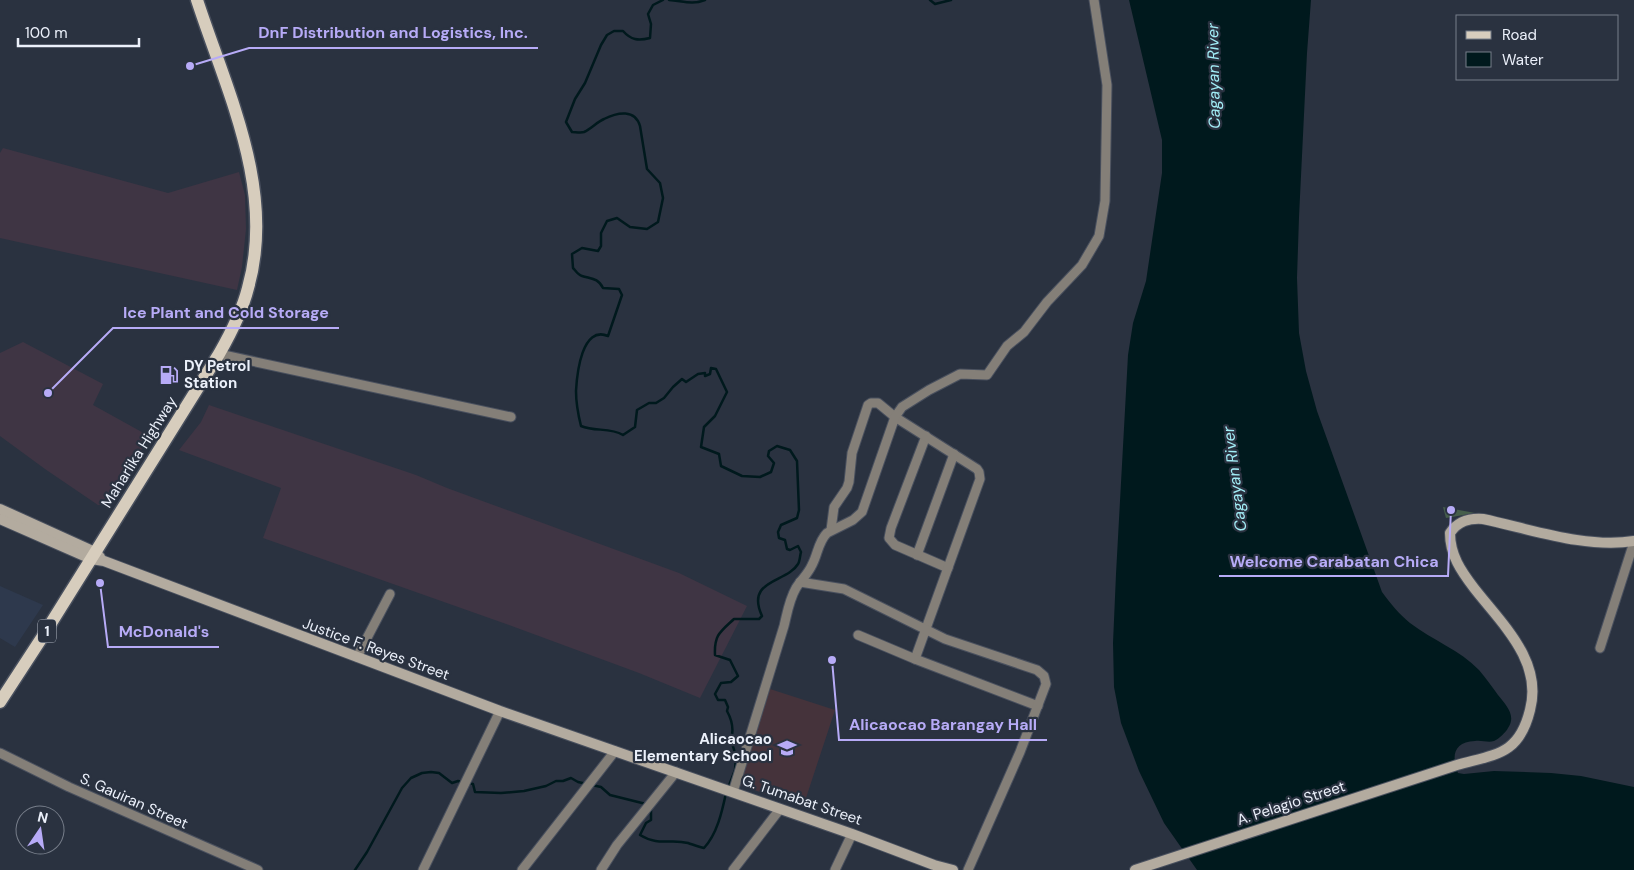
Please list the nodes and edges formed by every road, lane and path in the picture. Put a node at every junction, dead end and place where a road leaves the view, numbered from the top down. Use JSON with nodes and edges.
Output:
{"nodes":[{"id":1,"x":198,"y":0,"type":"edge"},
{"id":2,"x":1094,"y":0,"type":"edge"},
{"id":3,"x":219,"y":354,"type":"junction"},
{"id":4,"x":895,"y":416,"type":"junction"},
{"id":5,"x":511,"y":418,"type":"dead end"},
{"id":6,"x":926,"y":436,"type":"junction"},
{"id":7,"x":954,"y":454,"type":"junction"},
{"id":8,"x":0,"y":509,"type":"edge"},
{"id":9,"x":0,"y":519,"type":"edge"},
{"id":10,"x":832,"y":530,"type":"junction"},
{"id":11,"x":1634,"y":542,"type":"edge"},
{"id":12,"x":917,"y":554,"type":"junction"},
{"id":13,"x":97,"y":557,"type":"junction"},
{"id":14,"x":948,"y":568,"type":"junction"},
{"id":15,"x":800,"y":582,"type":"junction"},
{"id":16,"x":390,"y":594,"type":"dead end"},
{"id":17,"x":926,"y":630,"type":"junction"},
{"id":18,"x":858,"y":635,"type":"dead end"},
{"id":19,"x":1600,"y":648,"type":"dead end"},
{"id":20,"x":357,"y":657,"type":"junction"},
{"id":21,"x":915,"y":659,"type":"junction"},
{"id":22,"x":0,"y":702,"type":"edge"},
{"id":23,"x":1038,"y":706,"type":"junction"},
{"id":24,"x":500,"y":711,"type":"junction"},
{"id":25,"x":615,"y":751,"type":"junction"},
{"id":26,"x":0,"y":753,"type":"edge"},
{"id":27,"x":640,"y":760,"type":"joint"},
{"id":28,"x":676,"y":772,"type":"junction"},
{"id":29,"x":729,"y":791,"type":"junction"},
{"id":30,"x":780,"y":809,"type":"junction"},
{"id":31,"x":852,"y":834,"type":"junction"},
{"id":32,"x":258,"y":870,"type":"edge"},
{"id":33,"x":423,"y":870,"type":"edge"},
{"id":34,"x":522,"y":870,"type":"edge"},
{"id":35,"x":601,"y":870,"type":"edge"},
{"id":36,"x":733,"y":870,"type":"edge"},
{"id":37,"x":835,"y":870,"type":"edge"},
{"id":38,"x":953,"y":870,"type":"edge"},
{"id":39,"x":968,"y":870,"type":"edge"},
{"id":40,"x":1135,"y":870,"type":"edge"}],
"edges":[{"from":1,"to":3,"type":"main road","name":"Maharlika Highway","number":"1"},
{"from":2,"to":4,"type":"street"},
{"from":3,"to":5,"type":"street"},
{"from":3,"to":13,"type":"main road","name":"Maharlika Highway","number":"1"},
{"from":4,"to":6,"type":"street"},
{"from":4,"to":10,"type":"street"},
{"from":4,"to":10,"type":"street"},
{"from":6,"to":7,"type":"street"},
{"from":6,"to":12,"type":"street"},
{"from":7,"to":12,"type":"street"},
{"from":7,"to":14,"type":"street"},
{"from":8,"to":13,"type":"main road"},
{"from":9,"to":13,"type":"main road"},
{"from":10,"to":15,"type":"street"},
{"from":11,"to":19,"type":"street"},
{"from":11,"to":40,"type":"main road","name":"A. Pelagio Street"},
{"from":12,"to":14,"type":"street"},
{"from":13,"to":20,"type":"main road","name":"Justice F. Reyes Street"},
{"from":13,"to":22,"type":"main road","name":"Maharlika Highway","number":"1"},
{"from":14,"to":17,"type":"street"},
{"from":15,"to":17,"type":"street"},
{"from":15,"to":29,"type":"street"},
{"from":16,"to":20,"type":"street"},
{"from":17,"to":21,"type":"street"},
{"from":17,"to":23,"type":"street"},
{"from":18,"to":21,"type":"street"},
{"from":20,"to":24,"type":"main road","name":"Justice F. Reyes Street"},
{"from":21,"to":23,"type":"street"},
{"from":23,"to":39,"type":"street"},
{"from":24,"to":25,"type":"main road","name":"Justice F. Reyes Street"},
{"from":24,"to":33,"type":"street"},
{"from":25,"to":27,"type":"main road","name":"Justice F. Reyes Street"},
{"from":25,"to":34,"type":"street"},
{"from":26,"to":32,"type":"street","name":"S. Gauiran Street"},
{"from":27,"to":28,"type":"main road","name":"G. Tumabat Street"},
{"from":28,"to":29,"type":"main road","name":"G. Tumabat Street"},
{"from":28,"to":35,"type":"street"},
{"from":29,"to":30,"type":"main road","name":"G. Tumabat Street"},
{"from":30,"to":31,"type":"main road","name":"G. Tumabat Street"},
{"from":30,"to":36,"type":"street"},
{"from":31,"to":37,"type":"street"},
{"from":31,"to":38,"type":"main road","name":"G. Tumabat Street"}]}
